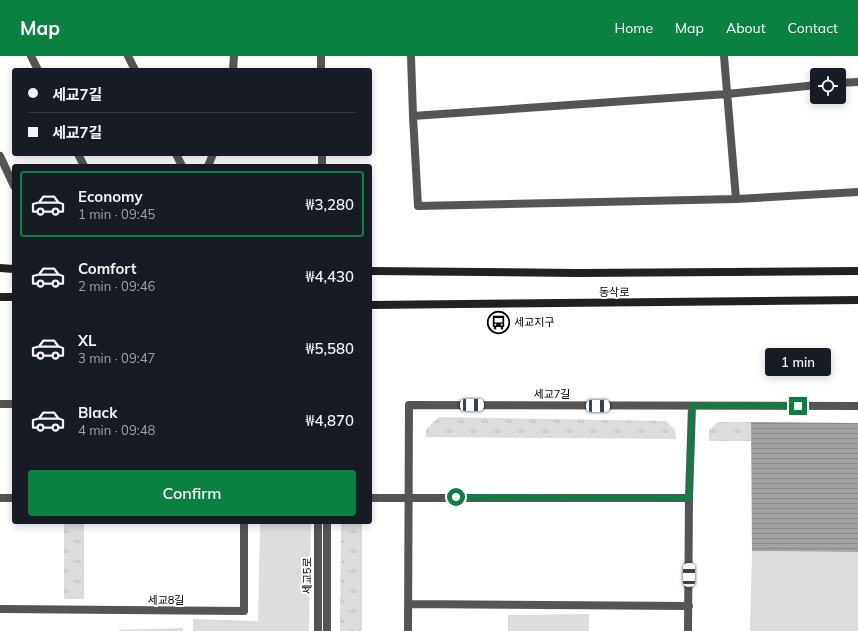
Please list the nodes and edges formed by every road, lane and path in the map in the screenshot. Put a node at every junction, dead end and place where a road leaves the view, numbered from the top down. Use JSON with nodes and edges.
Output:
{"nodes":[{"id":1,"x":31,"y":56,"type":"edge"},
{"id":2,"x":128,"y":56,"type":"edge"},
{"id":3,"x":234,"y":56,"type":"edge"},
{"id":4,"x":321,"y":56,"type":"edge"},
{"id":5,"x":411,"y":56,"type":"edge"},
{"id":6,"x":724,"y":56,"type":"edge"},
{"id":7,"x":37,"y":68,"type":"edge"},
{"id":8,"x":134,"y":68,"type":"edge"},
{"id":9,"x":233,"y":68,"type":"edge"},
{"id":10,"x":321,"y":68,"type":"edge"},
{"id":11,"x":858,"y":82,"type":"edge"},
{"id":12,"x":846,"y":83,"type":"edge"},
{"id":13,"x":810,"y":86,"type":"edge"},
{"id":14,"x":727,"y":94,"type":"junction"},
{"id":15,"x":413,"y":116,"type":"junction"},
{"id":16,"x":0,"y":156,"type":"edge"},
{"id":17,"x":12,"y":182,"type":"edge"},
{"id":18,"x":858,"y":192,"type":"edge"},
{"id":19,"x":736,"y":199,"type":"junction"},
{"id":20,"x":0,"y":268,"type":"edge"},
{"id":21,"x":12,"y":269,"type":"edge"},
{"id":22,"x":372,"y":271,"type":"edge"},
{"id":23,"x":858,"y":271,"type":"edge"},
{"id":24,"x":0,"y":297,"type":"edge"},
{"id":25,"x":12,"y":297,"type":"edge"},
{"id":26,"x":858,"y":300,"type":"edge"},
{"id":27,"x":372,"y":304,"type":"edge"},
{"id":28,"x":0,"y":404,"type":"edge"},
{"id":29,"x":12,"y":404,"type":"edge"},
{"id":30,"x":692,"y":406,"type":"junction"},
{"id":31,"x":858,"y":406,"type":"edge"},
{"id":32,"x":409,"y":497,"type":"junction"},
{"id":33,"x":0,"y":498,"type":"edge"},
{"id":34,"x":12,"y":498,"type":"edge"},
{"id":35,"x":372,"y":498,"type":"edge"},
{"id":36,"x":689,"y":498,"type":"junction"},
{"id":37,"x":244,"y":524,"type":"edge"},
{"id":38,"x":318,"y":524,"type":"edge"},
{"id":39,"x":328,"y":524,"type":"edge"},
{"id":40,"x":408,"y":604,"type":"junction"},
{"id":41,"x":689,"y":606,"type":"junction"},
{"id":42,"x":0,"y":609,"type":"edge"},
{"id":43,"x":318,"y":631,"type":"edge"},
{"id":44,"x":327,"y":631,"type":"edge"},
{"id":45,"x":408,"y":631,"type":"edge"},
{"id":46,"x":688,"y":631,"type":"edge"}],
"edges":[{"from":1,"to":7,"type":"street"},
{"from":2,"to":8,"type":"street"},
{"from":3,"to":9,"type":"street"},
{"from":4,"to":10,"type":"street"},
{"from":5,"to":15,"type":"street"},
{"from":6,"to":14,"type":"street"},
{"from":11,"to":12,"type":"street"},
{"from":13,"to":14,"type":"street"},
{"from":14,"to":15,"type":"street"},
{"from":14,"to":19,"type":"street"},
{"from":15,"to":19,"type":"street"},
{"from":16,"to":17,"type":"street"},
{"from":18,"to":19,"type":"street"},
{"from":20,"to":21,"type":"main road"},
{"from":22,"to":23,"type":"main road","name":"동삭로"},
{"from":24,"to":25,"type":"main road"},
{"from":26,"to":27,"type":"main road","name":"동삭로"},
{"from":28,"to":29,"type":"street"},
{"from":30,"to":31,"type":"street","name":"세교7길"},
{"from":30,"to":32,"type":"street","name":"세교7길"},
{"from":30,"to":36,"type":"street"},
{"from":32,"to":35,"type":"street"},
{"from":32,"to":36,"type":"street"},
{"from":32,"to":40,"type":"street","name":"세교7길"},
{"from":33,"to":34,"type":"street"},
{"from":36,"to":41,"type":"street"},
{"from":37,"to":42,"type":"street","name":"세교8길"},
{"from":38,"to":43,"type":"street","name":"세교5로"},
{"from":39,"to":44,"type":"street","name":"세교5로"},
{"from":40,"to":41,"type":"street"},
{"from":40,"to":45,"type":"street","name":"세교7길"},
{"from":41,"to":46,"type":"street"}]}
